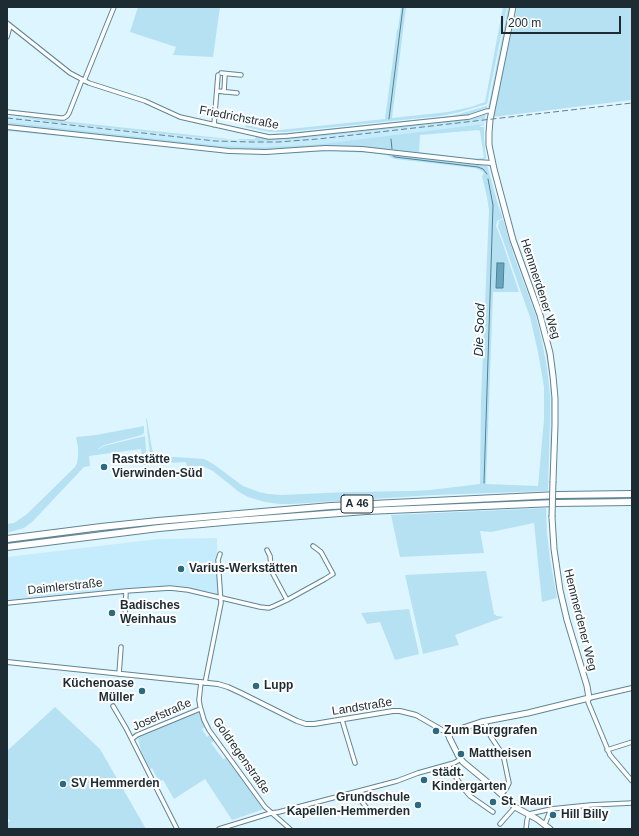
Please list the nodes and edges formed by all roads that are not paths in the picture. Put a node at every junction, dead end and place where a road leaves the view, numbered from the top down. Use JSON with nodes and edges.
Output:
{"nodes":[{"id":1,"x":114,"y":7,"type":"edge"},
{"id":2,"x":513,"y":7,"type":"edge"},
{"id":3,"x":9,"y":25,"type":"edge"},
{"id":4,"x":7,"y":37,"type":"edge"},
{"id":5,"x":221,"y":74,"type":"junction"},
{"id":6,"x":241,"y":75,"type":"dead end"},
{"id":7,"x":83,"y":81,"type":"junction"},
{"id":8,"x":217,"y":91,"type":"junction"},
{"id":9,"x":224,"y":92,"type":"junction"},
{"id":10,"x":237,"y":93,"type":"dead end"},
{"id":11,"x":492,"y":111,"type":"junction"},
{"id":12,"x":7,"y":112,"type":"edge"},
{"id":13,"x":214,"y":125,"type":"junction"},
{"id":14,"x":7,"y":127,"type":"edge"},
{"id":15,"x":492,"y":163,"type":"junction"},
{"id":16,"x":632,"y":494,"type":"edge"},
{"id":17,"x":632,"y":502,"type":"edge"},
{"id":18,"x":7,"y":539,"type":"edge"},
{"id":19,"x":313,"y":546,"type":"dead end"},
{"id":20,"x":7,"y":547,"type":"edge"},
{"id":21,"x":267,"y":550,"type":"dead end"},
{"id":22,"x":220,"y":554,"type":"dead end"},
{"id":23,"x":126,"y":591,"type":"junction"},
{"id":24,"x":221,"y":598,"type":"junction"},
{"id":25,"x":287,"y":600,"type":"junction"},
{"id":26,"x":7,"y":603,"type":"edge"},
{"id":27,"x":128,"y":624,"type":"dead end"},
{"id":28,"x":121,"y":647,"type":"dead end"},
{"id":29,"x":7,"y":662,"type":"edge"},
{"id":30,"x":119,"y":674,"type":"junction"},
{"id":31,"x":203,"y":682,"type":"junction"},
{"id":32,"x":632,"y":688,"type":"edge"},
{"id":33,"x":589,"y":698,"type":"junction"},
{"id":34,"x":113,"y":706,"type":"dead end"},
{"id":35,"x":200,"y":708,"type":"junction"},
{"id":36,"x":342,"y":720,"type":"junction"},
{"id":37,"x":485,"y":722,"type":"junction"},
{"id":38,"x":447,"y":732,"type":"junction"},
{"id":39,"x":132,"y":740,"type":"junction"},
{"id":40,"x":632,"y":742,"type":"edge"},
{"id":41,"x":607,"y":750,"type":"junction"},
{"id":42,"x":461,"y":759,"type":"junction"},
{"id":43,"x":355,"y":763,"type":"dead end"},
{"id":44,"x":448,"y":765,"type":"junction"},
{"id":45,"x":632,"y":781,"type":"edge"},
{"id":46,"x":355,"y":793,"type":"junction"},
{"id":47,"x":502,"y":794,"type":"junction"},
{"id":48,"x":632,"y":803,"type":"edge"},
{"id":49,"x":366,"y":807,"type":"dead end"},
{"id":50,"x":515,"y":807,"type":"junction"},
{"id":51,"x":551,"y":809,"type":"junction"},
{"id":52,"x":493,"y":812,"type":"dead end"},
{"id":53,"x":271,"y":813,"type":"junction"},
{"id":54,"x":529,"y":814,"type":"junction"},
{"id":55,"x":500,"y":824,"type":"dead end"},
{"id":56,"x":544,"y":824,"type":"junction"},
{"id":57,"x":178,"y":829,"type":"edge"},
{"id":58,"x":219,"y":829,"type":"edge"},
{"id":59,"x":290,"y":829,"type":"edge"},
{"id":60,"x":526,"y":829,"type":"edge"},
{"id":61,"x":550,"y":829,"type":"edge"}],
"edges":[{"from":1,"to":7,"type":"street"},
{"from":2,"to":11,"type":"main road","name":"Hemmerdener Weg"},
{"from":3,"to":4,"type":"street"},
{"from":3,"to":7,"type":"street","name":"Friedrichstraße"},
{"from":5,"to":6,"type":"street"},
{"from":5,"to":8,"type":"street"},
{"from":5,"to":9,"type":"street"},
{"from":7,"to":12,"type":"street"},
{"from":7,"to":13,"type":"street","name":"Friedrichstraße"},
{"from":8,"to":9,"type":"street"},
{"from":8,"to":13,"type":"street"},
{"from":9,"to":10,"type":"street"},
{"from":11,"to":13,"type":"street","name":"Friedrichstraße"},
{"from":11,"to":15,"type":"main road","name":"Hemmerdener Weg"},
{"from":14,"to":15,"type":"street"},
{"from":15,"to":33,"type":"main road","name":"Hemmerdener Weg","bridge":true},
{"from":16,"to":18,"type":"highway","number":"A 46"},
{"from":17,"to":20,"type":"highway","number":"A 46"},
{"from":19,"to":25,"type":"street","name":"Daimlerstraße"},
{"from":21,"to":25,"type":"street"},
{"from":22,"to":24,"type":"street","name":"Goldregenstraße"},
{"from":23,"to":24,"type":"street","name":"Daimlerstraße"},
{"from":23,"to":26,"type":"street","name":"Daimlerstraße"},
{"from":23,"to":27,"type":"street"},
{"from":24,"to":25,"type":"street","name":"Daimlerstraße"},
{"from":24,"to":31,"type":"street","name":"Goldregenstraße"},
{"from":28,"to":30,"type":"street"},
{"from":29,"to":30,"type":"street","name":"Landstraße"},
{"from":30,"to":31,"type":"street","name":"Landstraße"},
{"from":31,"to":35,"type":"street","name":"Goldregenstraße"},
{"from":31,"to":36,"type":"street","name":"Landstraße"},
{"from":32,"to":33,"type":"street"},
{"from":33,"to":37,"type":"main road"},
{"from":33,"to":41,"type":"street"},
{"from":34,"to":39,"type":"street"},
{"from":35,"to":39,"type":"street","name":"Josefstraße"},
{"from":35,"to":53,"type":"street","name":"Goldregenstraße"},
{"from":36,"to":38,"type":"street","name":"Landstraße"},
{"from":36,"to":43,"type":"street"},
{"from":37,"to":38,"type":"main road"},
{"from":37,"to":47,"type":"street"},
{"from":38,"to":42,"type":"main road"},
{"from":39,"to":57,"type":"street"},
{"from":40,"to":41,"type":"street"},
{"from":41,"to":45,"type":"street"},
{"from":42,"to":44,"type":"street"},
{"from":42,"to":47,"type":"main road"},
{"from":44,"to":46,"type":"street"},
{"from":44,"to":52,"type":"street"},
{"from":46,"to":49,"type":"street"},
{"from":46,"to":53,"type":"street"},
{"from":47,"to":50,"type":"main road"},
{"from":48,"to":51,"type":"street"},
{"from":50,"to":54,"type":"main road"},
{"from":50,"to":55,"type":"street"},
{"from":51,"to":54,"type":"street"},
{"from":51,"to":56,"type":"street"},
{"from":53,"to":58,"type":"street"},
{"from":53,"to":59,"type":"street","name":"Goldregenstraße"},
{"from":54,"to":56,"type":"main road"},
{"from":54,"to":60,"type":"street"},
{"from":56,"to":61,"type":"main road"}]}
